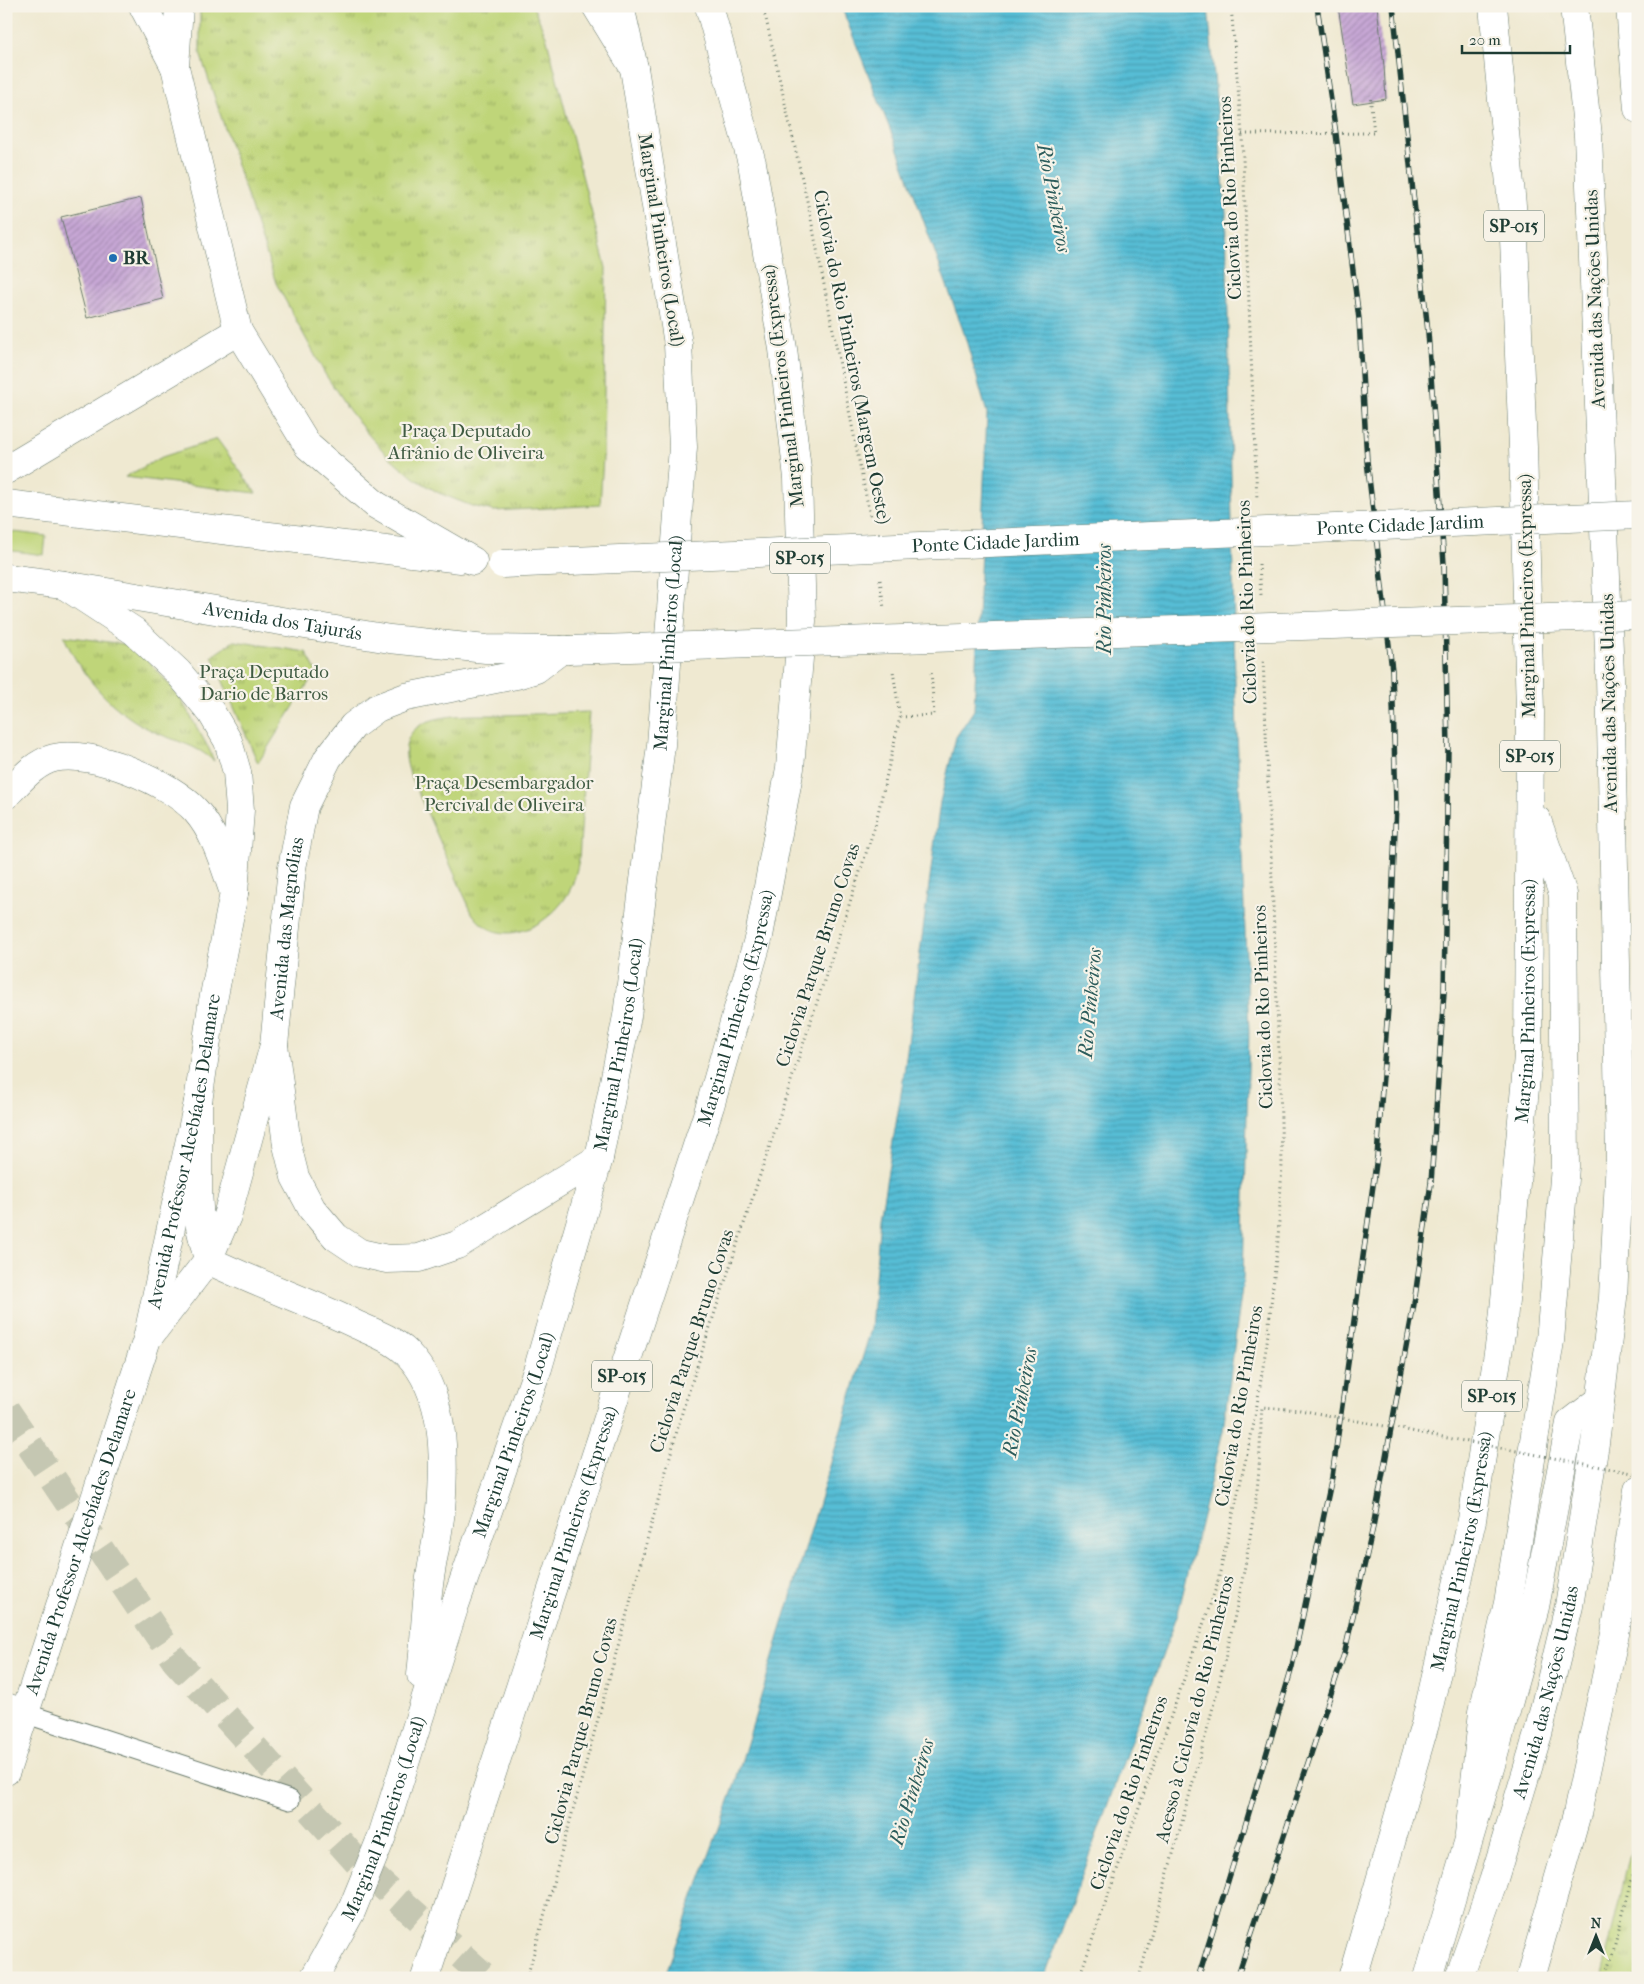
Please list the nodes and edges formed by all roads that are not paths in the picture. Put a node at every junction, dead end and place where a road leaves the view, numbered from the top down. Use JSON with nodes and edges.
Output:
{"nodes":[{"id":1,"x":144,"y":6,"type":"edge"},
{"id":2,"x":179,"y":6,"type":"edge"},
{"id":3,"x":596,"y":6,"type":"edge"},
{"id":4,"x":620,"y":6,"type":"edge"},
{"id":5,"x":709,"y":6,"type":"edge"},
{"id":6,"x":1492,"y":6,"type":"edge"},
{"id":7,"x":1574,"y":6,"type":"edge"},
{"id":8,"x":1632,"y":11,"type":"edge"},
{"id":9,"x":174,"y":67,"type":"junction"},
{"id":10,"x":634,"y":68,"type":"junction"},
{"id":11,"x":1638,"y":109,"type":"edge"},
{"id":12,"x":238,"y":331,"type":"junction"},
{"id":13,"x":6,"y":470,"type":"edge"},
{"id":14,"x":6,"y":504,"type":"edge"},
{"id":15,"x":1638,"y":515,"type":"edge"},
{"id":16,"x":473,"y":561,"type":"junction"},
{"id":17,"x":6,"y":578,"type":"edge"},
{"id":18,"x":64,"y":585,"type":"junction"},
{"id":19,"x":1638,"y":615,"type":"edge"},
{"id":20,"x":565,"y":650,"type":"junction"},
{"id":21,"x":6,"y":795,"type":"edge"},
{"id":22,"x":1530,"y":799,"type":"junction"},
{"id":23,"x":234,"y":893,"type":"junction"},
{"id":24,"x":274,"y":1045,"type":"junction"},
{"id":25,"x":198,"y":1102,"type":"junction"},
{"id":26,"x":599,"y":1158,"type":"junction"},
{"id":27,"x":208,"y":1260,"type":"junction"},
{"id":28,"x":147,"y":1339,"type":"junction"},
{"id":29,"x":1600,"y":1400,"type":"junction"},
{"id":30,"x":1638,"y":1490,"type":"edge"},
{"id":31,"x":15,"y":1710,"type":"edge"},
{"id":32,"x":418,"y":1724,"type":"junction"},
{"id":33,"x":6,"y":1771,"type":"edge"},
{"id":34,"x":290,"y":1800,"type":"dead end"},
{"id":35,"x":1466,"y":1846,"type":"junction"},
{"id":36,"x":314,"y":1978,"type":"edge"},
{"id":37,"x":426,"y":1978,"type":"edge"},
{"id":38,"x":1352,"y":1978,"type":"edge"},
{"id":39,"x":1428,"y":1978,"type":"edge"},
{"id":40,"x":1459,"y":1978,"type":"edge"},
{"id":41,"x":1530,"y":1978,"type":"edge"}],
"edges":[{"from":1,"to":9,"type":"main road"},
{"from":2,"to":9,"type":"main road"},
{"from":3,"to":10,"type":"main road"},
{"from":4,"to":10,"type":"main road","name":"Marginal Pinheiros (Local)"},
{"from":5,"to":37,"type":"main road","name":"Marginal Pinheiros (Expressa)","number":"SP-015"},
{"from":6,"to":22,"type":"main road","name":"Marginal Pinheiros (Expressa)","number":"SP-015"},
{"from":7,"to":29,"type":"main road","name":"Avenida das Nações Unidas"},
{"from":8,"to":11,"type":"main road"},
{"from":9,"to":12,"type":"main road"},
{"from":10,"to":26,"type":"main road","name":"Marginal Pinheiros (Local)"},
{"from":12,"to":13,"type":"main road"},
{"from":12,"to":16,"type":"main road"},
{"from":14,"to":16,"type":"main road"},
{"from":15,"to":16,"type":"main road","name":"Ponte Cidade Jardim","bridge":true},
{"from":17,"to":18,"type":"main road","name":"Avenida dos Tajurás"},
{"from":18,"to":20,"type":"main road","name":"Avenida dos Tajurás"},
{"from":18,"to":23,"type":"main road","name":"Avenida Professor Alcebíades Delamare"},
{"from":19,"to":20,"type":"main road","bridge":true},
{"from":20,"to":24,"type":"main road","name":"Avenida das Magnólias"},
{"from":21,"to":23,"type":"main road"},
{"from":22,"to":35,"type":"main road"},
{"from":22,"to":38,"type":"main road","name":"Marginal Pinheiros (Expressa)","number":"SP-015"},
{"from":23,"to":25,"type":"main road","name":"Avenida Professor Alcebíades Delamare"},
{"from":24,"to":26,"type":"main road"},
{"from":24,"to":27,"type":"main road","name":"Avenida das Magnólias"},
{"from":25,"to":27,"type":"main road"},
{"from":25,"to":28,"type":"main road","name":"Avenida Professor Alcebíades Delamare"},
{"from":26,"to":32,"type":"main road","name":"Marginal Pinheiros (Local)"},
{"from":27,"to":28,"type":"main road","name":"Avenida das Magnólias"},
{"from":27,"to":32,"type":"main road"},
{"from":28,"to":31,"type":"main road","name":"Avenida Professor Alcebíades Delamare"},
{"from":29,"to":35,"type":"main road","name":"Avenida das Nações Unidas"},
{"from":29,"to":40,"type":"main road","name":"Avenida das Nações Unidas"},
{"from":30,"to":41,"type":"main road"},
{"from":31,"to":33,"type":"main road","name":"Avenida Professor Alcebíades Delamare"},
{"from":31,"to":34,"type":"lane"},
{"from":32,"to":36,"type":"main road","name":"Marginal Pinheiros (Local)"},
{"from":35,"to":39,"type":"main road"}]}
